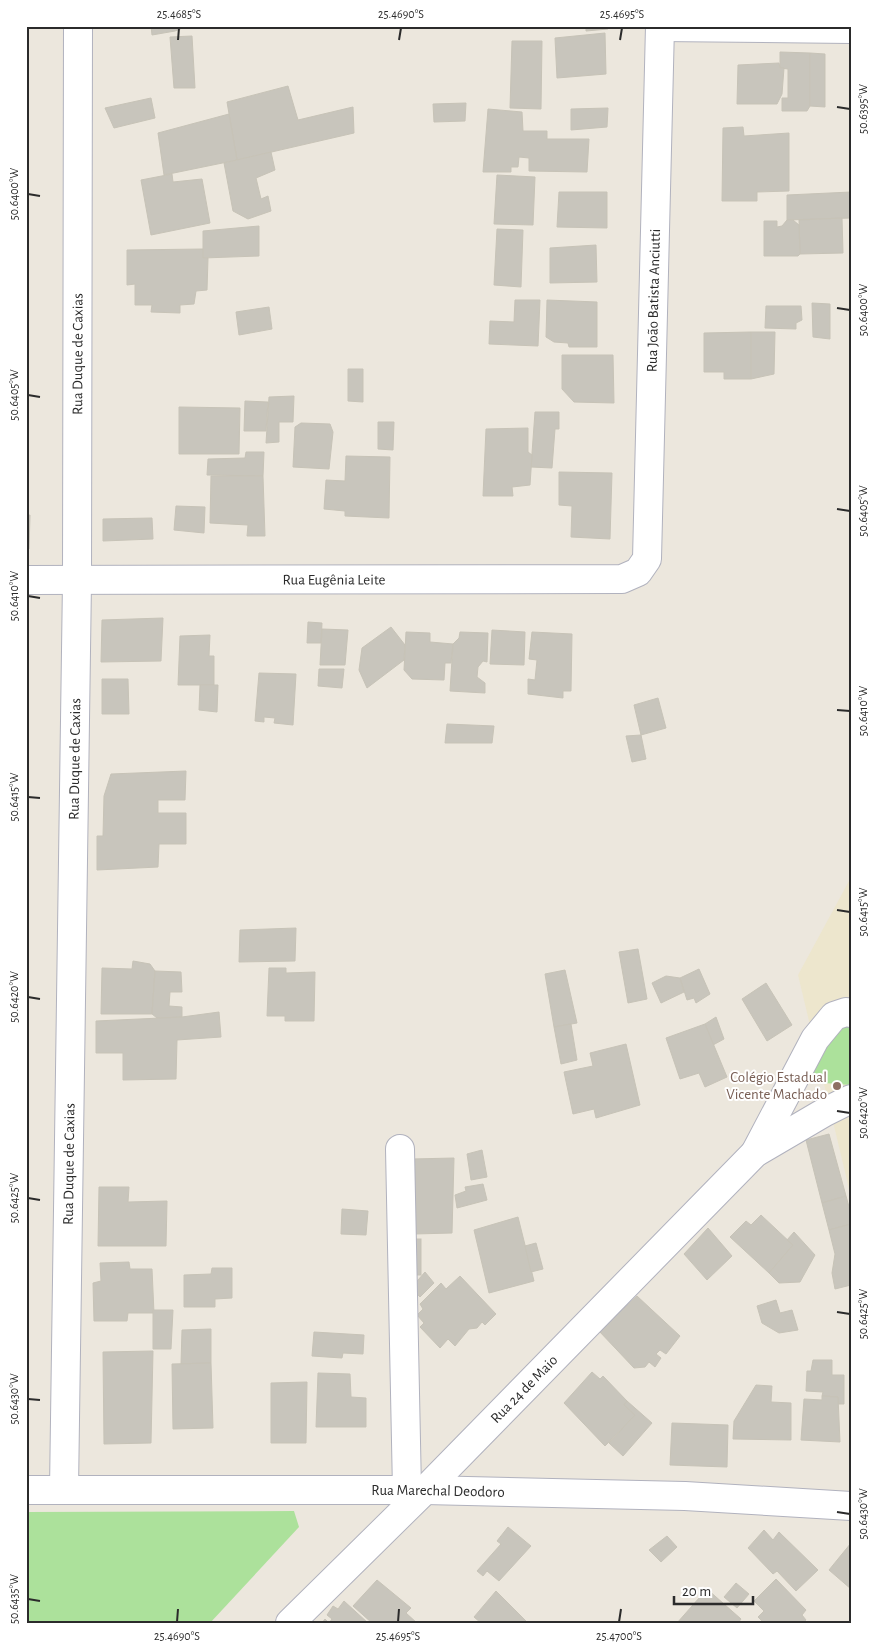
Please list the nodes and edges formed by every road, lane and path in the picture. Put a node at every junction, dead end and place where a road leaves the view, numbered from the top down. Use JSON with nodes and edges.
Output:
{"nodes":[{"id":1,"x":78,"y":26,"type":"edge"},
{"id":2,"x":660,"y":27,"type":"edge"},
{"id":3,"x":851,"y":29,"type":"edge"},
{"id":4,"x":638,"y":572,"type":"joint"},
{"id":5,"x":26,"y":580,"type":"edge"},
{"id":6,"x":77,"y":581,"type":"junction"},
{"id":7,"x":851,"y":1013,"type":"edge"},
{"id":8,"x":851,"y":1099,"type":"edge"},
{"id":9,"x":400,"y":1149,"type":"dead end"},
{"id":10,"x":755,"y":1153,"type":"junction"},
{"id":11,"x":26,"y":1490,"type":"edge"},
{"id":12,"x":64,"y":1490,"type":"junction"},
{"id":13,"x":416,"y":1490,"type":"junction"},
{"id":14,"x":851,"y":1506,"type":"edge"},
{"id":15,"x":290,"y":1623,"type":"edge"}],
"edges":[{"from":1,"to":6,"type":"street","name":"Rua Duque de Caxias"},
{"from":2,"to":3,"type":"street"},
{"from":2,"to":4,"type":"street","name":"Rua João Batista Anciutti"},
{"from":4,"to":6,"type":"street","name":"Rua Eugênia Leite"},
{"from":5,"to":6,"type":"street","name":"Rua Eugênia Leite"},
{"from":6,"to":12,"type":"street","name":"Rua Duque de Caxias"},
{"from":7,"to":10,"type":"street","name":"Rua 24 de Maio"},
{"from":8,"to":10,"type":"street","name":"Rua 24 de Maio"},
{"from":9,"to":13,"type":"street"},
{"from":10,"to":13,"type":"street","name":"Rua 24 de Maio"},
{"from":11,"to":12,"type":"street","name":"Rua Marechal Deodoro"},
{"from":12,"to":13,"type":"street","name":"Rua Marechal Deodoro"},
{"from":13,"to":14,"type":"street","name":"Rua Marechal Deodoro"},
{"from":13,"to":15,"type":"street","name":"Rua 24 de Maio"}]}
